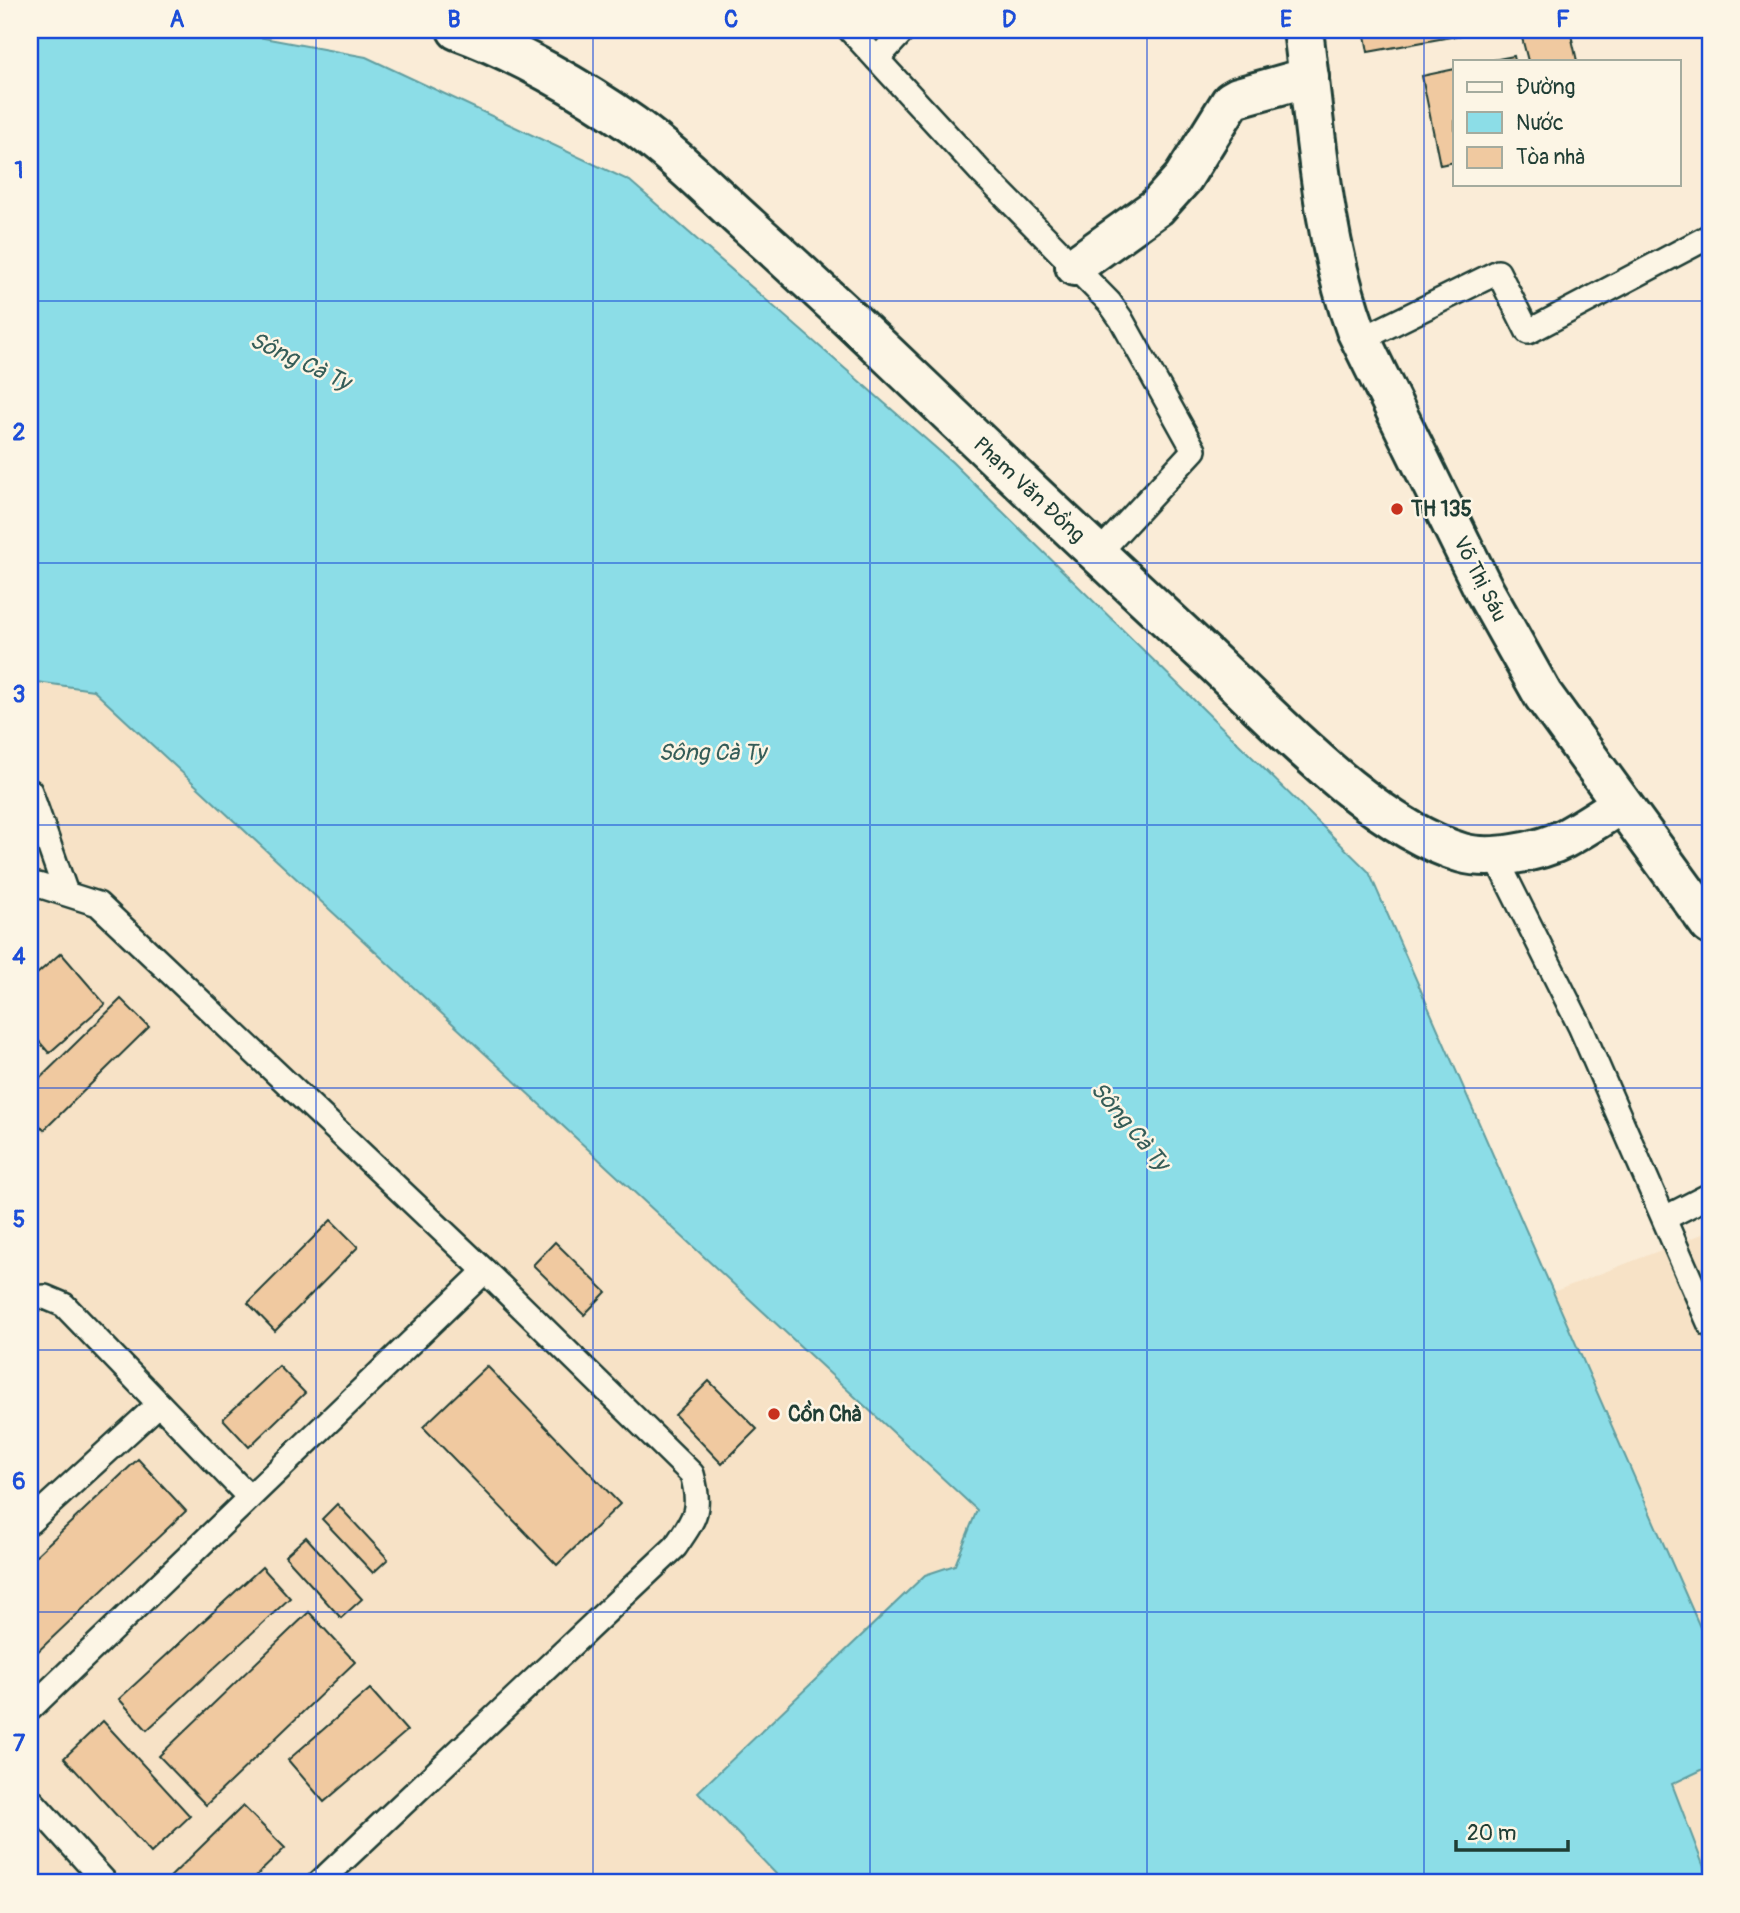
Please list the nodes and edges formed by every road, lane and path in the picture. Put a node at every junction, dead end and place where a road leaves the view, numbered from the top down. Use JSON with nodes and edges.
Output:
{"nodes":[{"id":1,"x":457,"y":30,"type":"edge"},
{"id":2,"x":850,"y":30,"type":"edge"},
{"id":3,"x":904,"y":30,"type":"edge"},
{"id":4,"x":1303,"y":30,"type":"edge"},
{"id":5,"x":877,"y":59,"type":"junction"},
{"id":6,"x":1309,"y":77,"type":"junction"},
{"id":7,"x":1710,"y":236,"type":"edge"},
{"id":8,"x":1075,"y":266,"type":"junction"},
{"id":9,"x":1360,"y":340,"type":"junction"},
{"id":10,"x":1098,"y":554,"type":"junction"},
{"id":11,"x":30,"y":790,"type":"edge"},
{"id":12,"x":1621,"y":804,"type":"junction"},
{"id":13,"x":1495,"y":856,"type":"junction"},
{"id":14,"x":30,"y":885,"type":"edge"},
{"id":15,"x":66,"y":894,"type":"junction"},
{"id":16,"x":1706,"y":910,"type":"edge"},
{"id":17,"x":1710,"y":1195,"type":"edge"},
{"id":18,"x":1665,"y":1218,"type":"junction"},
{"id":19,"x":485,"y":1271,"type":"junction"},
{"id":20,"x":30,"y":1298,"type":"edge"},
{"id":21,"x":1710,"y":1325,"type":"edge"},
{"id":22,"x":159,"y":1404,"type":"junction"},
{"id":23,"x":249,"y":1497,"type":"junction"},
{"id":24,"x":30,"y":1522,"type":"edge"},
{"id":25,"x":30,"y":1709,"type":"edge"},
{"id":26,"x":30,"y":1800,"type":"edge"},
{"id":27,"x":106,"y":1883,"type":"edge"},
{"id":28,"x":319,"y":1883,"type":"edge"}],
"edges":[{"from":1,"to":10,"type":"street","name":"Phạm Văn Đồng"},
{"from":2,"to":5,"type":"lane"},
{"from":3,"to":5,"type":"lane"},
{"from":4,"to":6,"type":"street","name":"Võ Thị Sáu"},
{"from":5,"to":8,"type":"lane"},
{"from":6,"to":8,"type":"street"},
{"from":6,"to":9,"type":"street","name":"Võ Thị Sáu"},
{"from":7,"to":9,"type":"lane"},
{"from":8,"to":10,"type":"lane"},
{"from":9,"to":12,"type":"street","name":"Võ Thị Sáu"},
{"from":10,"to":13,"type":"street","name":"Phạm Văn Đồng"},
{"from":11,"to":15,"type":"lane"},
{"from":12,"to":13,"type":"street","name":"Phạm Văn Đồng"},
{"from":12,"to":16,"type":"street","name":"Võ Thị Sáu"},
{"from":13,"to":18,"type":"lane"},
{"from":14,"to":15,"type":"lane"},
{"from":15,"to":19,"type":"lane"},
{"from":17,"to":18,"type":"lane"},
{"from":18,"to":21,"type":"lane"},
{"from":19,"to":23,"type":"lane"},
{"from":19,"to":28,"type":"lane"},
{"from":20,"to":22,"type":"lane"},
{"from":22,"to":23,"type":"lane"},
{"from":22,"to":24,"type":"lane"},
{"from":23,"to":25,"type":"lane"},
{"from":26,"to":27,"type":"lane"}]}
